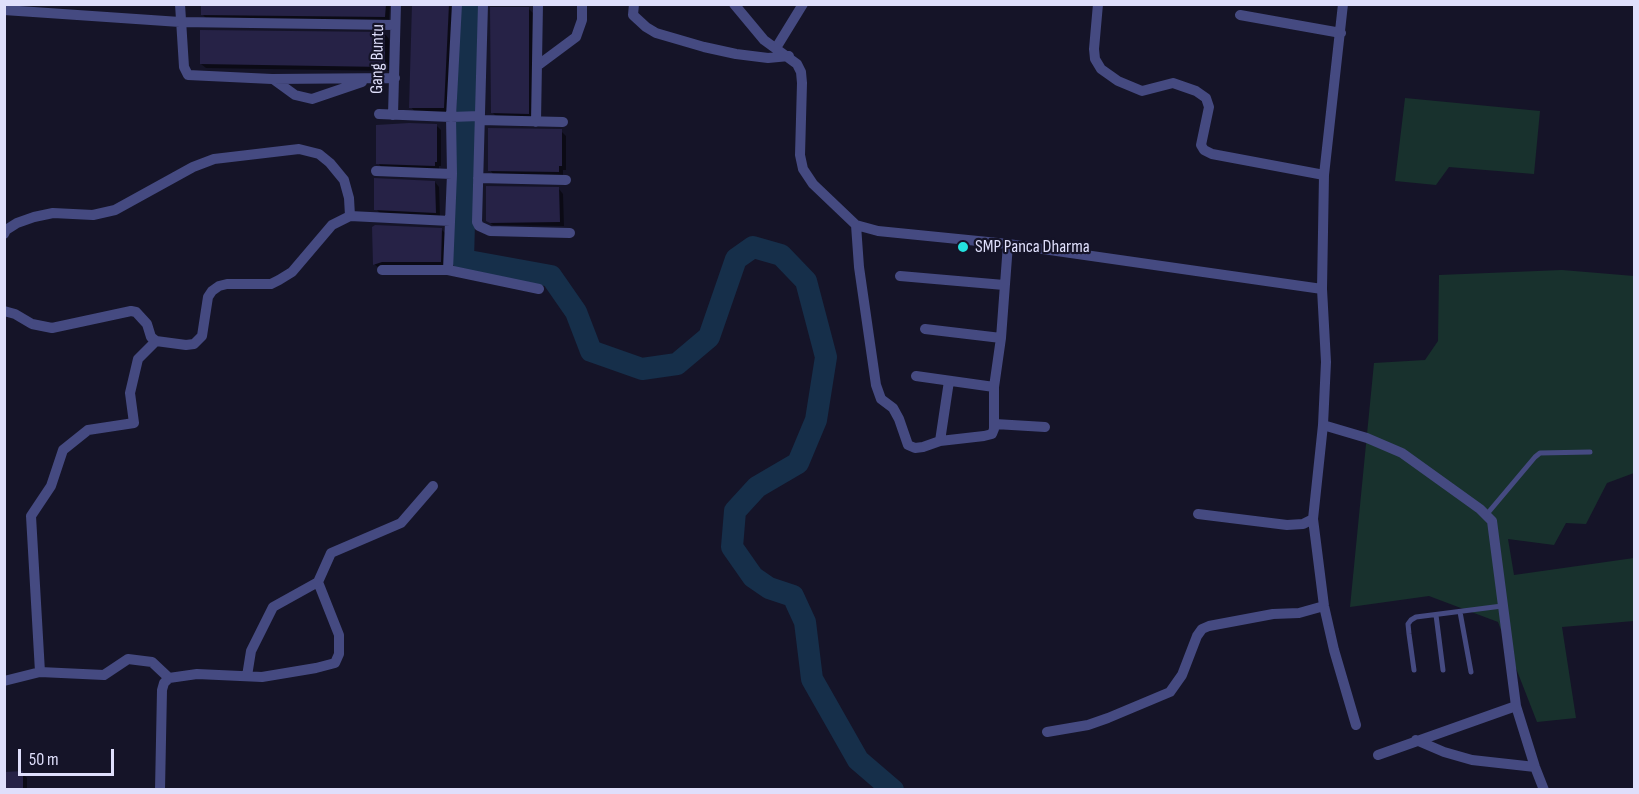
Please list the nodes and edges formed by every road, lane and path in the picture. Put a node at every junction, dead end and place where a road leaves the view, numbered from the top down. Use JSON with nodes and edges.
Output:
{"nodes":[{"id":1,"x":180,"y":4,"type":"edge"},
{"id":2,"x":396,"y":4,"type":"edge"},
{"id":3,"x":457,"y":4,"type":"edge"},
{"id":4,"x":483,"y":4,"type":"edge"},
{"id":5,"x":538,"y":4,"type":"edge"},
{"id":6,"x":582,"y":4,"type":"edge"},
{"id":7,"x":634,"y":4,"type":"edge"},
{"id":8,"x":734,"y":4,"type":"edge"},
{"id":9,"x":803,"y":4,"type":"edge"},
{"id":10,"x":1098,"y":4,"type":"edge"},
{"id":11,"x":1343,"y":4,"type":"edge"},
{"id":12,"x":4,"y":10,"type":"edge"},
{"id":13,"x":1240,"y":15,"type":"dead end"},
{"id":14,"x":180,"y":22,"type":"junction"},
{"id":15,"x":396,"y":25,"type":"junction"},
{"id":16,"x":1341,"y":33,"type":"junction"},
{"id":17,"x":776,"y":48,"type":"junction"},
{"id":18,"x":789,"y":56,"type":"junction"},
{"id":19,"x":537,"y":66,"type":"junction"},
{"id":20,"x":394,"y":78,"type":"junction"},
{"id":21,"x":272,"y":79,"type":"junction"},
{"id":22,"x":368,"y":80,"type":"junction"},
{"id":23,"x":379,"y":114,"type":"dead end"},
{"id":24,"x":393,"y":115,"type":"junction"},
{"id":25,"x":455,"y":116,"type":"junction"},
{"id":26,"x":479,"y":117,"type":"junction"},
{"id":27,"x":536,"y":122,"type":"junction"},
{"id":28,"x":563,"y":122,"type":"dead end"},
{"id":29,"x":376,"y":171,"type":"dead end"},
{"id":30,"x":452,"y":174,"type":"junction"},
{"id":31,"x":1324,"y":175,"type":"junction"},
{"id":32,"x":478,"y":178,"type":"junction"},
{"id":33,"x":566,"y":180,"type":"dead end"},
{"id":34,"x":350,"y":216,"type":"junction"},
{"id":35,"x":450,"y":221,"type":"junction"},
{"id":36,"x":856,"y":225,"type":"junction"},
{"id":37,"x":570,"y":233,"type":"dead end"},
{"id":38,"x":4,"y":234,"type":"edge"},
{"id":39,"x":1008,"y":244,"type":"junction"},
{"id":40,"x":382,"y":270,"type":"dead end"},
{"id":41,"x":448,"y":270,"type":"junction"},
{"id":42,"x":900,"y":276,"type":"dead end"},
{"id":43,"x":1004,"y":285,"type":"junction"},
{"id":44,"x":538,"y":289,"type":"dead end"},
{"id":45,"x":1322,"y":289,"type":"junction"},
{"id":46,"x":4,"y":311,"type":"edge"},
{"id":47,"x":925,"y":329,"type":"dead end"},
{"id":48,"x":1001,"y":338,"type":"junction"},
{"id":49,"x":156,"y":341,"type":"junction"},
{"id":50,"x":916,"y":376,"type":"dead end"},
{"id":51,"x":949,"y":381,"type":"junction"},
{"id":52,"x":994,"y":387,"type":"junction"},
{"id":53,"x":995,"y":424,"type":"junction"},
{"id":54,"x":1323,"y":425,"type":"junction"},
{"id":55,"x":1045,"y":427,"type":"dead end"},
{"id":56,"x":940,"y":441,"type":"junction"},
{"id":57,"x":1590,"y":452,"type":"dead end"},
{"id":58,"x":433,"y":486,"type":"dead end"},
{"id":59,"x":1198,"y":514,"type":"dead end"},
{"id":60,"x":1487,"y":514,"type":"junction"},
{"id":61,"x":1313,"y":519,"type":"junction"},
{"id":62,"x":318,"y":582,"type":"junction"},
{"id":63,"x":1324,"y":606,"type":"junction"},
{"id":64,"x":1502,"y":606,"type":"junction"},
{"id":65,"x":1460,"y":612,"type":"junction"},
{"id":66,"x":1436,"y":615,"type":"junction"},
{"id":67,"x":1414,"y":670,"type":"dead end"},
{"id":68,"x":1443,"y":670,"type":"dead end"},
{"id":69,"x":40,"y":672,"type":"junction"},
{"id":70,"x":1471,"y":672,"type":"dead end"},
{"id":71,"x":247,"y":676,"type":"junction"},
{"id":72,"x":169,"y":678,"type":"junction"},
{"id":73,"x":4,"y":681,"type":"edge"},
{"id":74,"x":1516,"y":706,"type":"junction"},
{"id":75,"x":1356,"y":725,"type":"dead end"},
{"id":76,"x":1047,"y":732,"type":"dead end"},
{"id":77,"x":1416,"y":740,"type":"junction"},
{"id":78,"x":1378,"y":755,"type":"dead end"},
{"id":79,"x":1535,"y":767,"type":"junction"},
{"id":80,"x":160,"y":789,"type":"edge"},
{"id":81,"x":1544,"y":789,"type":"edge"}],
"edges":[{"from":1,"to":14,"type":"street"},
{"from":2,"to":15,"type":"street","name":"Gang Buntu"},
{"from":3,"to":25,"type":"street"},
{"from":4,"to":26,"type":"street"},
{"from":5,"to":19,"type":"street"},
{"from":6,"to":19,"type":"street"},
{"from":7,"to":18,"type":"street"},
{"from":8,"to":17,"type":"street"},
{"from":9,"to":17,"type":"street"},
{"from":10,"to":31,"type":"street"},
{"from":11,"to":16,"type":"street"},
{"from":12,"to":14,"type":"street"},
{"from":13,"to":16,"type":"street"},
{"from":14,"to":15,"type":"street"},
{"from":14,"to":21,"type":"street"},
{"from":15,"to":20,"type":"street","name":"Gang Buntu"},
{"from":16,"to":31,"type":"street"},
{"from":17,"to":18,"type":"street"},
{"from":18,"to":36,"type":"street"},
{"from":19,"to":27,"type":"street"},
{"from":20,"to":22,"type":"street"},
{"from":20,"to":24,"type":"street","name":"Gang Buntu"},
{"from":21,"to":22,"type":"street"},
{"from":21,"to":22,"type":"street"},
{"from":23,"to":24,"type":"street"},
{"from":24,"to":25,"type":"street"},
{"from":25,"to":26,"type":"street"},
{"from":25,"to":30,"type":"street"},
{"from":26,"to":27,"type":"street"},
{"from":26,"to":32,"type":"street"},
{"from":27,"to":28,"type":"street"},
{"from":29,"to":30,"type":"street"},
{"from":30,"to":35,"type":"street"},
{"from":31,"to":45,"type":"street"},
{"from":32,"to":33,"type":"street"},
{"from":32,"to":37,"type":"street"},
{"from":34,"to":35,"type":"street"},
{"from":34,"to":38,"type":"street"},
{"from":34,"to":49,"type":"street"},
{"from":35,"to":41,"type":"street"},
{"from":36,"to":39,"type":"street"},
{"from":36,"to":56,"type":"street"},
{"from":39,"to":43,"type":"street"},
{"from":39,"to":45,"type":"street"},
{"from":40,"to":41,"type":"street"},
{"from":41,"to":44,"type":"street"},
{"from":42,"to":43,"type":"street"},
{"from":43,"to":48,"type":"street"},
{"from":45,"to":54,"type":"street"},
{"from":46,"to":49,"type":"street"},
{"from":47,"to":48,"type":"street"},
{"from":48,"to":52,"type":"street"},
{"from":49,"to":69,"type":"street"},
{"from":50,"to":51,"type":"street"},
{"from":51,"to":52,"type":"street"},
{"from":51,"to":56,"type":"street"},
{"from":52,"to":53,"type":"street"},
{"from":53,"to":55,"type":"street"},
{"from":53,"to":56,"type":"street"},
{"from":54,"to":60,"type":"street"},
{"from":54,"to":61,"type":"street"},
{"from":57,"to":60,"type":"lane"},
{"from":58,"to":62,"type":"street"},
{"from":59,"to":61,"type":"street"},
{"from":60,"to":64,"type":"street"},
{"from":61,"to":63,"type":"street"},
{"from":62,"to":71,"type":"street"},
{"from":62,"to":71,"type":"street"},
{"from":63,"to":75,"type":"street"},
{"from":63,"to":76,"type":"street"},
{"from":64,"to":65,"type":"lane"},
{"from":64,"to":74,"type":"street"},
{"from":65,"to":66,"type":"lane"},
{"from":65,"to":70,"type":"lane"},
{"from":66,"to":67,"type":"lane"},
{"from":66,"to":68,"type":"lane"},
{"from":69,"to":72,"type":"street"},
{"from":69,"to":73,"type":"street"},
{"from":71,"to":72,"type":"street"},
{"from":72,"to":80,"type":"street"},
{"from":74,"to":77,"type":"street"},
{"from":74,"to":79,"type":"street"},
{"from":77,"to":78,"type":"street"},
{"from":77,"to":79,"type":"street"},
{"from":79,"to":81,"type":"street"}]}
